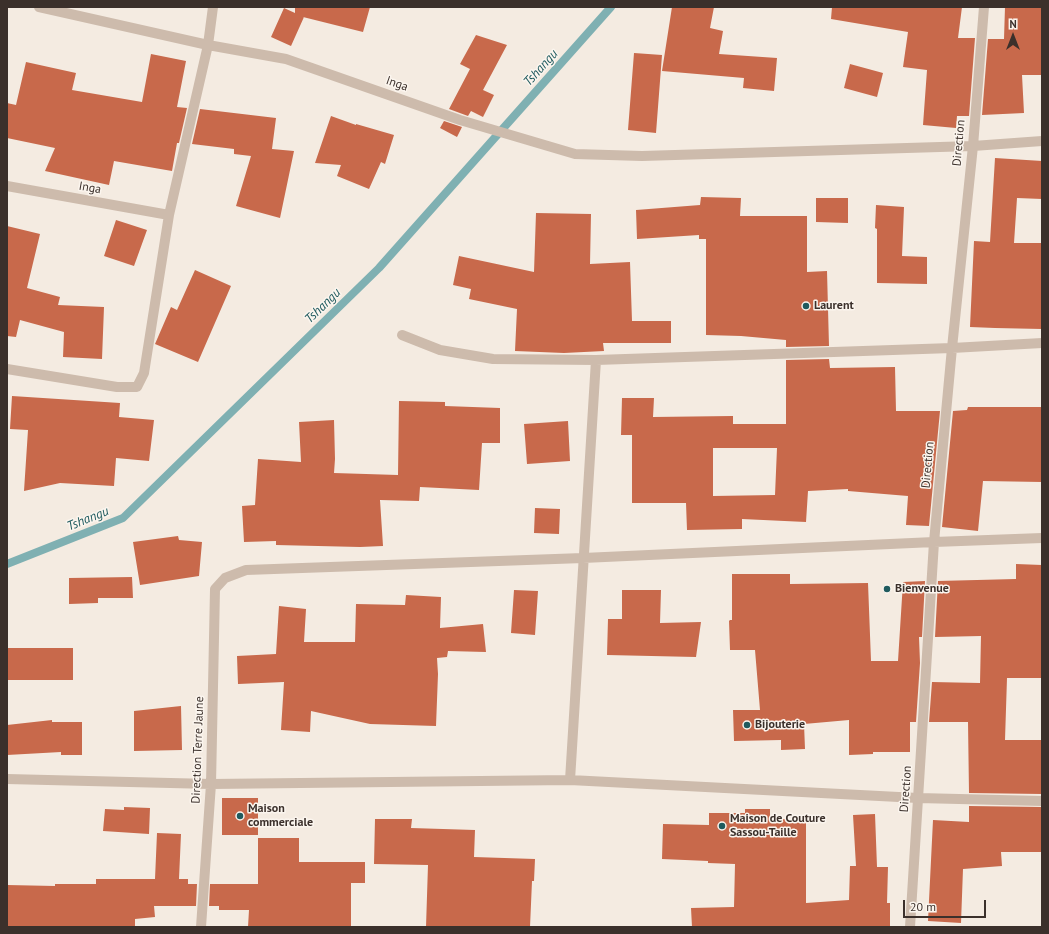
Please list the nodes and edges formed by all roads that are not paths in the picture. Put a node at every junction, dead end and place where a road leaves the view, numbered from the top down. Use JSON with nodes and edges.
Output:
{"nodes":[{"id":1,"x":39,"y":7,"type":"edge"},
{"id":2,"x":213,"y":7,"type":"edge"},
{"id":3,"x":984,"y":7,"type":"edge"},
{"id":4,"x":208,"y":45,"type":"junction"},
{"id":5,"x":1042,"y":141,"type":"edge"},
{"id":6,"x":973,"y":146,"type":"junction"},
{"id":7,"x":7,"y":186,"type":"edge"},
{"id":8,"x":169,"y":215,"type":"junction"},
{"id":9,"x":402,"y":335,"type":"dead end"},
{"id":10,"x":1042,"y":343,"type":"edge"},
{"id":11,"x":952,"y":348,"type":"junction"},
{"id":12,"x":596,"y":360,"type":"junction"},
{"id":13,"x":7,"y":369,"type":"edge"},
{"id":14,"x":1042,"y":538,"type":"edge"},
{"id":15,"x":934,"y":542,"type":"junction"},
{"id":16,"x":583,"y":558,"type":"junction"},
{"id":17,"x":7,"y":779,"type":"edge"},
{"id":18,"x":570,"y":780,"type":"junction"},
{"id":19,"x":211,"y":784,"type":"junction"},
{"id":20,"x":918,"y":798,"type":"junction"},
{"id":21,"x":1042,"y":801,"type":"edge"},
{"id":22,"x":201,"y":927,"type":"edge"},
{"id":23,"x":910,"y":927,"type":"edge"}],
"edges":[{"from":1,"to":4,"type":"street","name":"Inga"},
{"from":2,"to":4,"type":"street"},
{"from":3,"to":6,"type":"street","name":"Direction"},
{"from":4,"to":6,"type":"street","name":"Inga"},
{"from":4,"to":8,"type":"street"},
{"from":5,"to":6,"type":"street","name":"Inga"},
{"from":6,"to":11,"type":"street","name":"Direction"},
{"from":7,"to":8,"type":"street","name":"Inga"},
{"from":8,"to":13,"type":"street"},
{"from":9,"to":12,"type":"street"},
{"from":10,"to":11,"type":"street"},
{"from":11,"to":12,"type":"street"},
{"from":11,"to":15,"type":"street","name":"Direction"},
{"from":12,"to":16,"type":"street"},
{"from":14,"to":15,"type":"street"},
{"from":15,"to":16,"type":"street"},
{"from":15,"to":20,"type":"street","name":"Direction"},
{"from":16,"to":18,"type":"street"},
{"from":16,"to":19,"type":"street","name":"Direction Terre Jaune"},
{"from":17,"to":19,"type":"street"},
{"from":18,"to":19,"type":"street"},
{"from":18,"to":20,"type":"street"},
{"from":19,"to":22,"type":"street","name":"Direction Terre Jaune"},
{"from":20,"to":21,"type":"street"},
{"from":20,"to":23,"type":"street","name":"Direction"}]}
